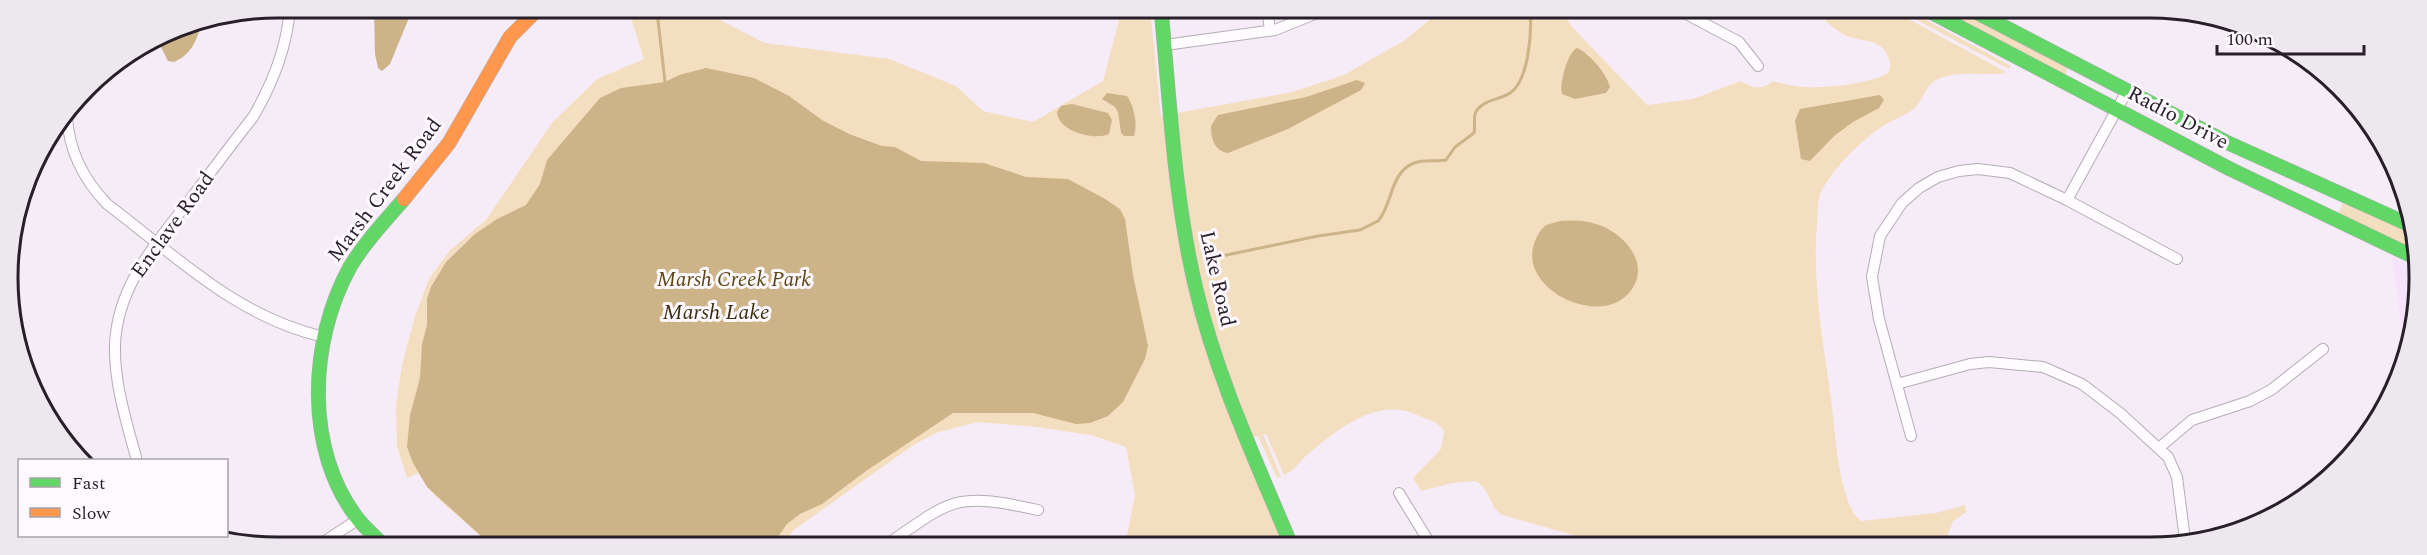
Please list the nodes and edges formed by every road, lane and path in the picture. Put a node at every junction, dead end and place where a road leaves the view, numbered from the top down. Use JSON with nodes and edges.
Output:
{"nodes":[{"id":1,"x":288,"y":18,"type":"edge"},
{"id":2,"x":528,"y":18,"type":"edge"},
{"id":3,"x":1162,"y":18,"type":"edge"},
{"id":4,"x":1268,"y":18,"type":"edge"},
{"id":5,"x":1307,"y":18,"type":"edge"},
{"id":6,"x":1694,"y":18,"type":"edge"},
{"id":7,"x":1942,"y":18,"type":"edge"},
{"id":8,"x":1987,"y":18,"type":"edge"},
{"id":9,"x":1270,"y":30,"type":"junction"},
{"id":10,"x":1165,"y":45,"type":"junction"},
{"id":11,"x":1758,"y":66,"type":"dead end"},
{"id":12,"x":2127,"y":91,"type":"junction"},
{"id":13,"x":2117,"y":110,"type":"junction"},
{"id":14,"x":69,"y":125,"type":"edge"},
{"id":15,"x":2067,"y":200,"type":"junction"},
{"id":16,"x":2403,"y":222,"type":"edge"},
{"id":17,"x":157,"y":242,"type":"junction"},
{"id":18,"x":2408,"y":254,"type":"edge"},
{"id":19,"x":2177,"y":259,"type":"dead end"},
{"id":20,"x":324,"y":337,"type":"junction"},
{"id":21,"x":2324,"y":349,"type":"dead end"},
{"id":22,"x":1897,"y":384,"type":"junction"},
{"id":23,"x":1911,"y":436,"type":"dead end"},
{"id":24,"x":2160,"y":447,"type":"junction"},
{"id":25,"x":136,"y":457,"type":"dead end"},
{"id":26,"x":1399,"y":494,"type":"dead end"},
{"id":27,"x":1038,"y":510,"type":"dead end"},
{"id":28,"x":357,"y":520,"type":"junction"},
{"id":29,"x":2184,"y":535,"type":"edge"},
{"id":30,"x":331,"y":537,"type":"edge"},
{"id":31,"x":375,"y":537,"type":"edge"},
{"id":32,"x":898,"y":537,"type":"edge"},
{"id":33,"x":1288,"y":537,"type":"edge"},
{"id":34,"x":1426,"y":537,"type":"edge"}],
"edges":[{"from":1,"to":17,"type":"street","name":"Enclave Road"},
{"from":2,"to":20,"type":"street","name":"Marsh Creek Road"},
{"from":3,"to":10,"type":"street","name":"Lake Road"},
{"from":4,"to":9,"type":"street"},
{"from":5,"to":9,"type":"street"},
{"from":6,"to":11,"type":"street"},
{"from":7,"to":13,"type":"street","name":"Radio Drive"},
{"from":8,"to":12,"type":"street","name":"Radio Drive"},
{"from":9,"to":10,"type":"street"},
{"from":10,"to":33,"type":"street","name":"Lake Road"},
{"from":12,"to":13,"type":"street"},
{"from":12,"to":16,"type":"street","name":"Radio Drive"},
{"from":13,"to":15,"type":"street"},
{"from":13,"to":18,"type":"street","name":"Radio Drive"},
{"from":14,"to":17,"type":"street"},
{"from":15,"to":19,"type":"street"},
{"from":15,"to":22,"type":"street"},
{"from":17,"to":20,"type":"street"},
{"from":17,"to":25,"type":"street","name":"Enclave Road"},
{"from":20,"to":28,"type":"street","name":"Marsh Creek Road"},
{"from":21,"to":24,"type":"street"},
{"from":22,"to":23,"type":"street"},
{"from":22,"to":24,"type":"street"},
{"from":24,"to":29,"type":"street"},
{"from":26,"to":34,"type":"street"},
{"from":27,"to":32,"type":"street"},
{"from":28,"to":30,"type":"street"},
{"from":28,"to":31,"type":"street","name":"Marsh Creek Road"}]}
